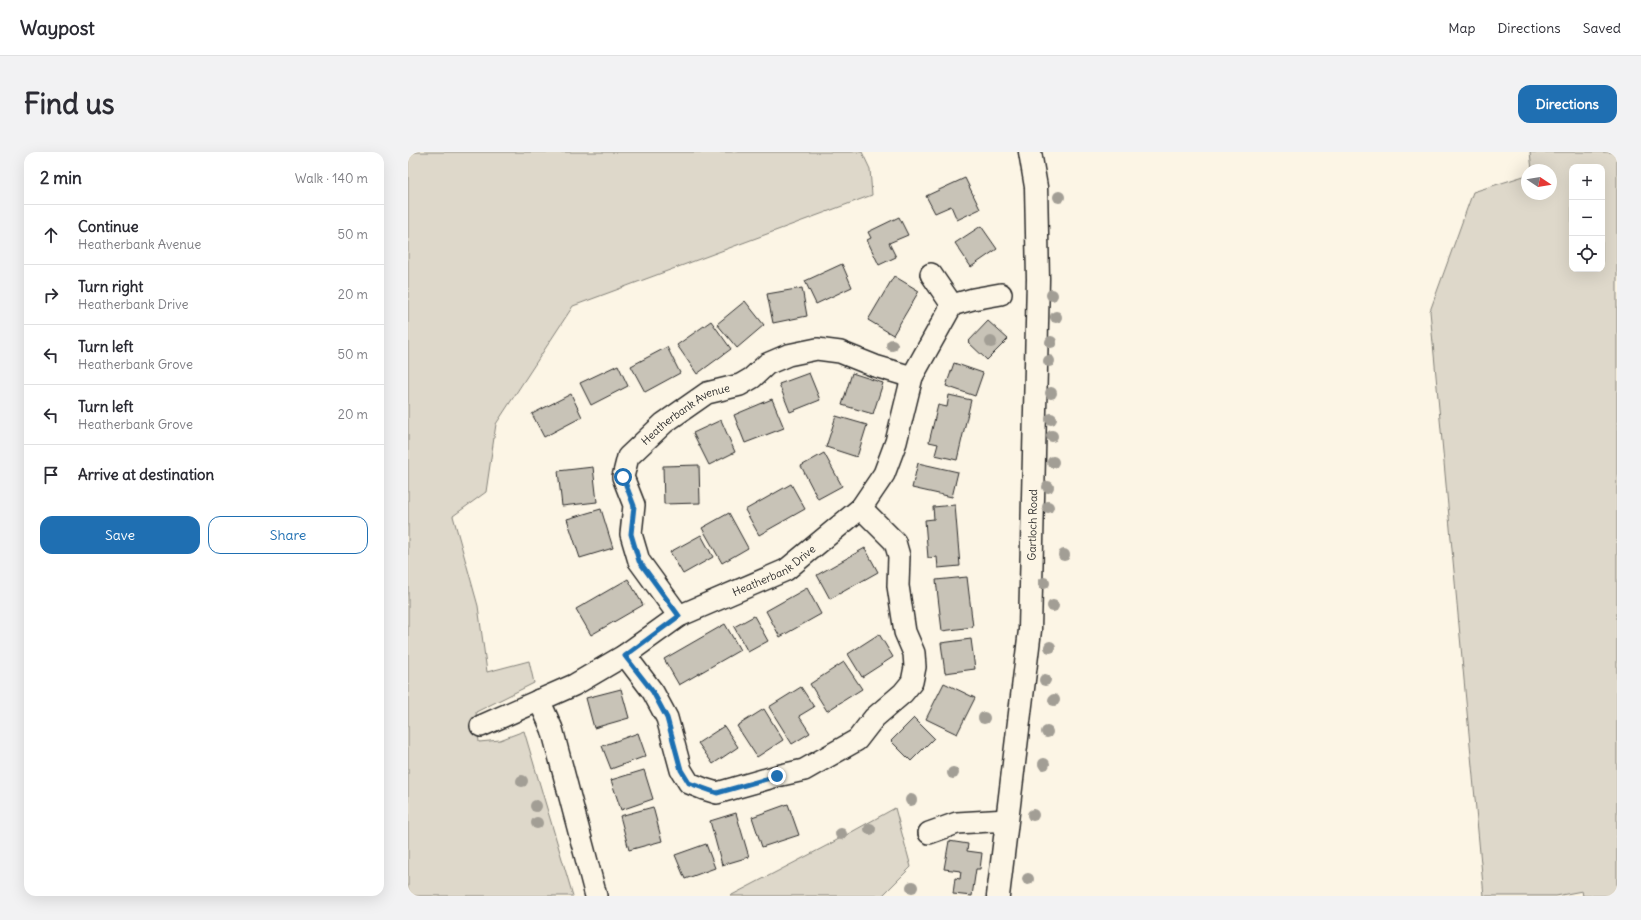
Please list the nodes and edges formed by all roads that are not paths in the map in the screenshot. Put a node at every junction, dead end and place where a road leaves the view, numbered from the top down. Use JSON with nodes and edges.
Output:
{"nodes":[{"id":1,"x":1030,"y":152,"type":"edge"},
{"id":2,"x":931,"y":274,"type":"dead end"},
{"id":3,"x":1000,"y":294,"type":"dead end"},
{"id":4,"x":952,"y":304,"type":"junction"},
{"id":5,"x":912,"y":377,"type":"junction"},
{"id":6,"x":861,"y":508,"type":"junction"},
{"id":7,"x":679,"y":616,"type":"junction"},
{"id":8,"x":625,"y":656,"type":"junction"},
{"id":9,"x":539,"y":700,"type":"junction"},
{"id":10,"x":481,"y":726,"type":"dead end"},
{"id":11,"x":1008,"y":820,"type":"junction"},
{"id":12,"x":929,"y":833,"type":"dead end"},
{"id":13,"x":596,"y":896,"type":"edge"},
{"id":14,"x":998,"y":896,"type":"edge"}],
"edges":[{"from":1,"to":11,"type":"main road","name":"Gartloch Road"},
{"from":2,"to":4,"type":"street"},
{"from":3,"to":4,"type":"street"},
{"from":4,"to":5,"type":"street","name":"Heatherbank Drive"},
{"from":5,"to":6,"type":"street","name":"Heatherbank Drive"},
{"from":5,"to":7,"type":"street","name":"Heatherbank Avenue"},
{"from":6,"to":7,"type":"street","name":"Heatherbank Drive"},
{"from":6,"to":8,"type":"street"},
{"from":7,"to":8,"type":"street","name":"Heatherbank Drive"},
{"from":8,"to":9,"type":"street","name":"Heatherbank Drive"},
{"from":9,"to":10,"type":"street","name":"Heatherbank Drive"},
{"from":9,"to":13,"type":"street"},
{"from":11,"to":12,"type":"street"},
{"from":11,"to":14,"type":"main road","name":"Gartloch Road"}]}
